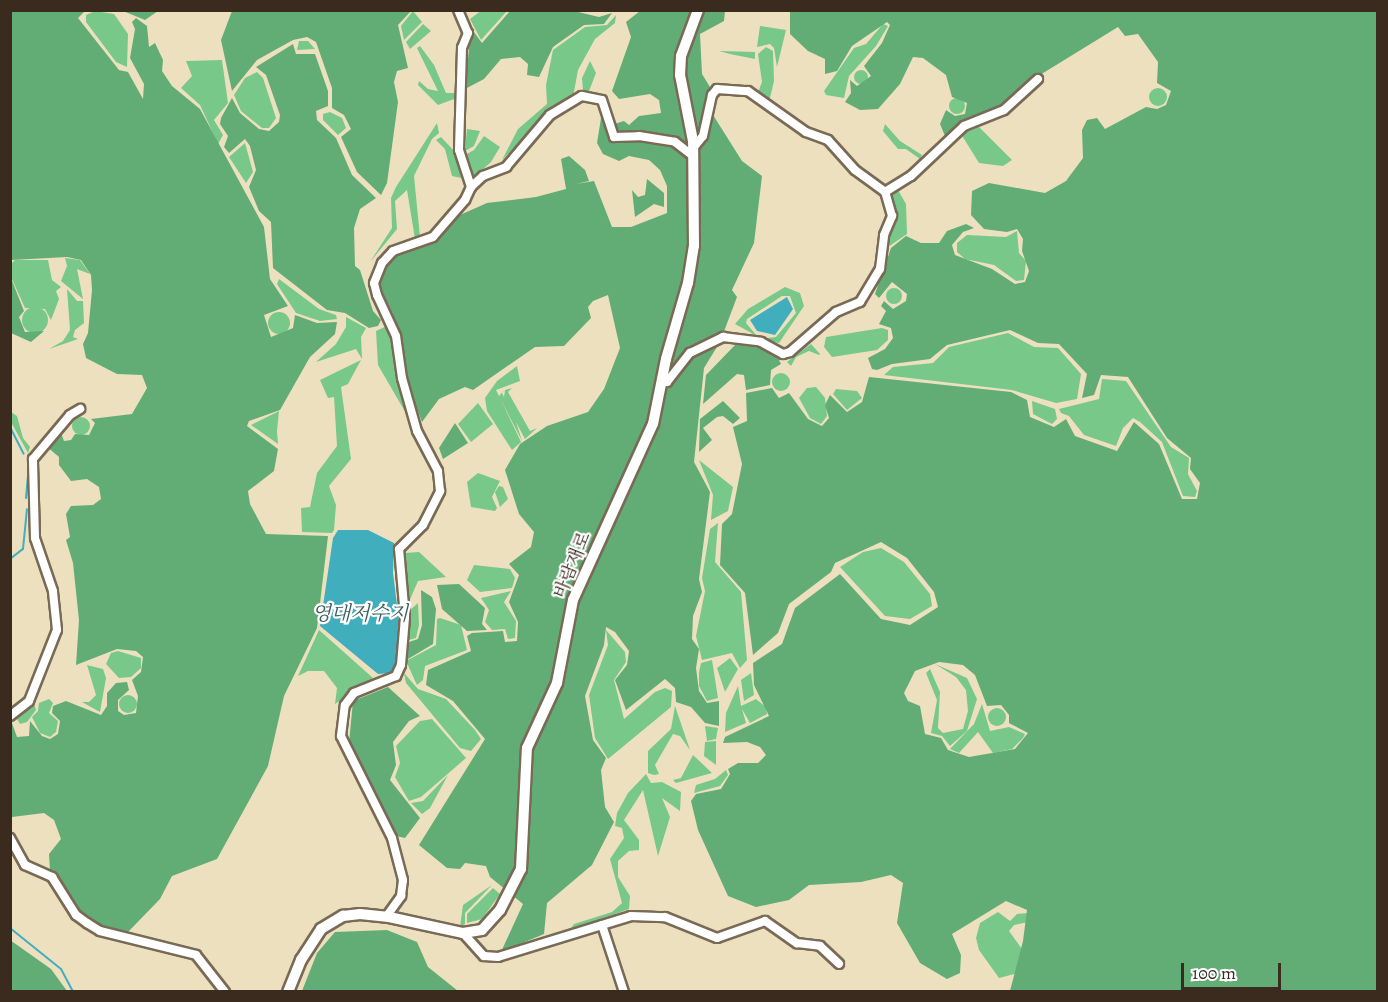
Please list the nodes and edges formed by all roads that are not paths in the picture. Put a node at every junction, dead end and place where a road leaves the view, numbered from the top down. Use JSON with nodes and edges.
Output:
{"nodes":[{"id":1,"x":458,"y":10,"type":"edge"},
{"id":2,"x":698,"y":10,"type":"edge"},
{"id":3,"x":1038,"y":79,"type":"dead end"},
{"id":4,"x":694,"y":152,"type":"junction"},
{"id":5,"x":471,"y":187,"type":"junction"},
{"id":6,"x":885,"y":192,"type":"junction"},
{"id":7,"x":662,"y":382,"type":"junction"},
{"id":8,"x":80,"y":409,"type":"dead end"},
{"id":9,"x":10,"y":716,"type":"edge"},
{"id":10,"x":10,"y":838,"type":"edge"},
{"id":11,"x":386,"y":917,"type":"junction"},
{"id":12,"x":602,"y":925,"type":"junction"},
{"id":13,"x":463,"y":933,"type":"junction"},
{"id":14,"x":839,"y":964,"type":"dead end"},
{"id":15,"x":225,"y":992,"type":"edge"},
{"id":16,"x":288,"y":992,"type":"edge"},
{"id":17,"x":624,"y":992,"type":"edge"}],
"edges":[{"from":1,"to":5,"type":"street"},
{"from":2,"to":4,"type":"street","name":"바람재로"},
{"from":3,"to":6,"type":"street"},
{"from":4,"to":5,"type":"street"},
{"from":4,"to":6,"type":"street"},
{"from":4,"to":7,"type":"street","name":"바람재로"},
{"from":5,"to":11,"type":"street"},
{"from":6,"to":7,"type":"street"},
{"from":7,"to":13,"type":"street","name":"바람재로"},
{"from":8,"to":9,"type":"street"},
{"from":10,"to":15,"type":"street"},
{"from":11,"to":13,"type":"street"},
{"from":11,"to":16,"type":"street"},
{"from":12,"to":13,"type":"street"},
{"from":12,"to":14,"type":"street"},
{"from":12,"to":17,"type":"street"}]}
